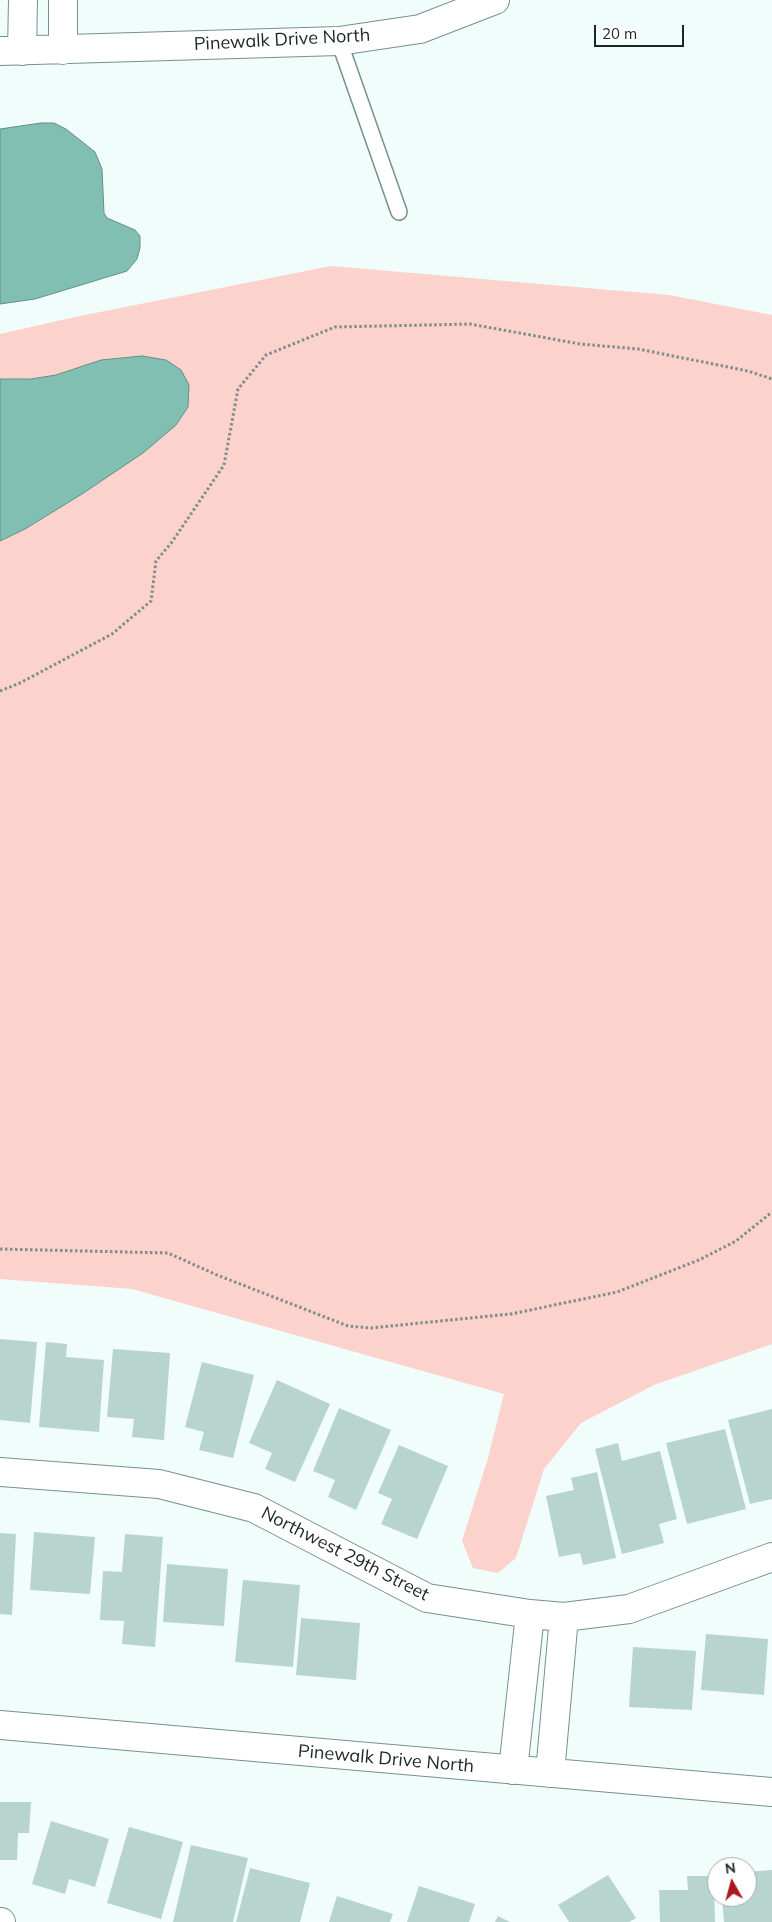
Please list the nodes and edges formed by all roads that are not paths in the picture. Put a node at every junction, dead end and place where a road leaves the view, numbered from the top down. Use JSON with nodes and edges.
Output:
{"nodes":[{"id":1,"x":23,"y":0,"type":"edge"},
{"id":2,"x":63,"y":0,"type":"edge"},
{"id":3,"x":495,"y":0,"type":"edge"},
{"id":4,"x":339,"y":41,"type":"junction"},
{"id":5,"x":63,"y":50,"type":"junction"},
{"id":6,"x":11,"y":51,"type":"edge"},
{"id":7,"x":399,"y":212,"type":"dead end"},
{"id":8,"x":0,"y":1472,"type":"edge"},
{"id":9,"x":772,"y":1557,"type":"edge"},
{"id":10,"x":530,"y":1614,"type":"junction"},
{"id":11,"x":564,"y":1617,"type":"junction"},
{"id":12,"x":0,"y":1725,"type":"edge"},
{"id":13,"x":513,"y":1770,"type":"junction"},
{"id":14,"x":550,"y":1772,"type":"junction"},
{"id":15,"x":772,"y":1792,"type":"edge"}],
"edges":[{"from":1,"to":6,"type":"street","name":"Pinewalk Drive North"},
{"from":2,"to":5,"type":"street"},
{"from":3,"to":4,"type":"street","name":"Pinewalk Drive North"},
{"from":4,"to":5,"type":"street","name":"Pinewalk Drive North"},
{"from":4,"to":7,"type":"lane"},
{"from":5,"to":6,"type":"street","name":"Pinewalk Drive North"},
{"from":8,"to":10,"type":"street","name":"Northwest 29th Street"},
{"from":9,"to":11,"type":"street","name":"Northwest 29th Street"},
{"from":10,"to":11,"type":"street","name":"Northwest 29th Street"},
{"from":10,"to":13,"type":"street"},
{"from":11,"to":14,"type":"street"},
{"from":12,"to":13,"type":"street","name":"Pinewalk Drive North"},
{"from":13,"to":14,"type":"street","name":"Pinewalk Drive North"},
{"from":14,"to":15,"type":"street","name":"Pinewalk Drive North"}]}
